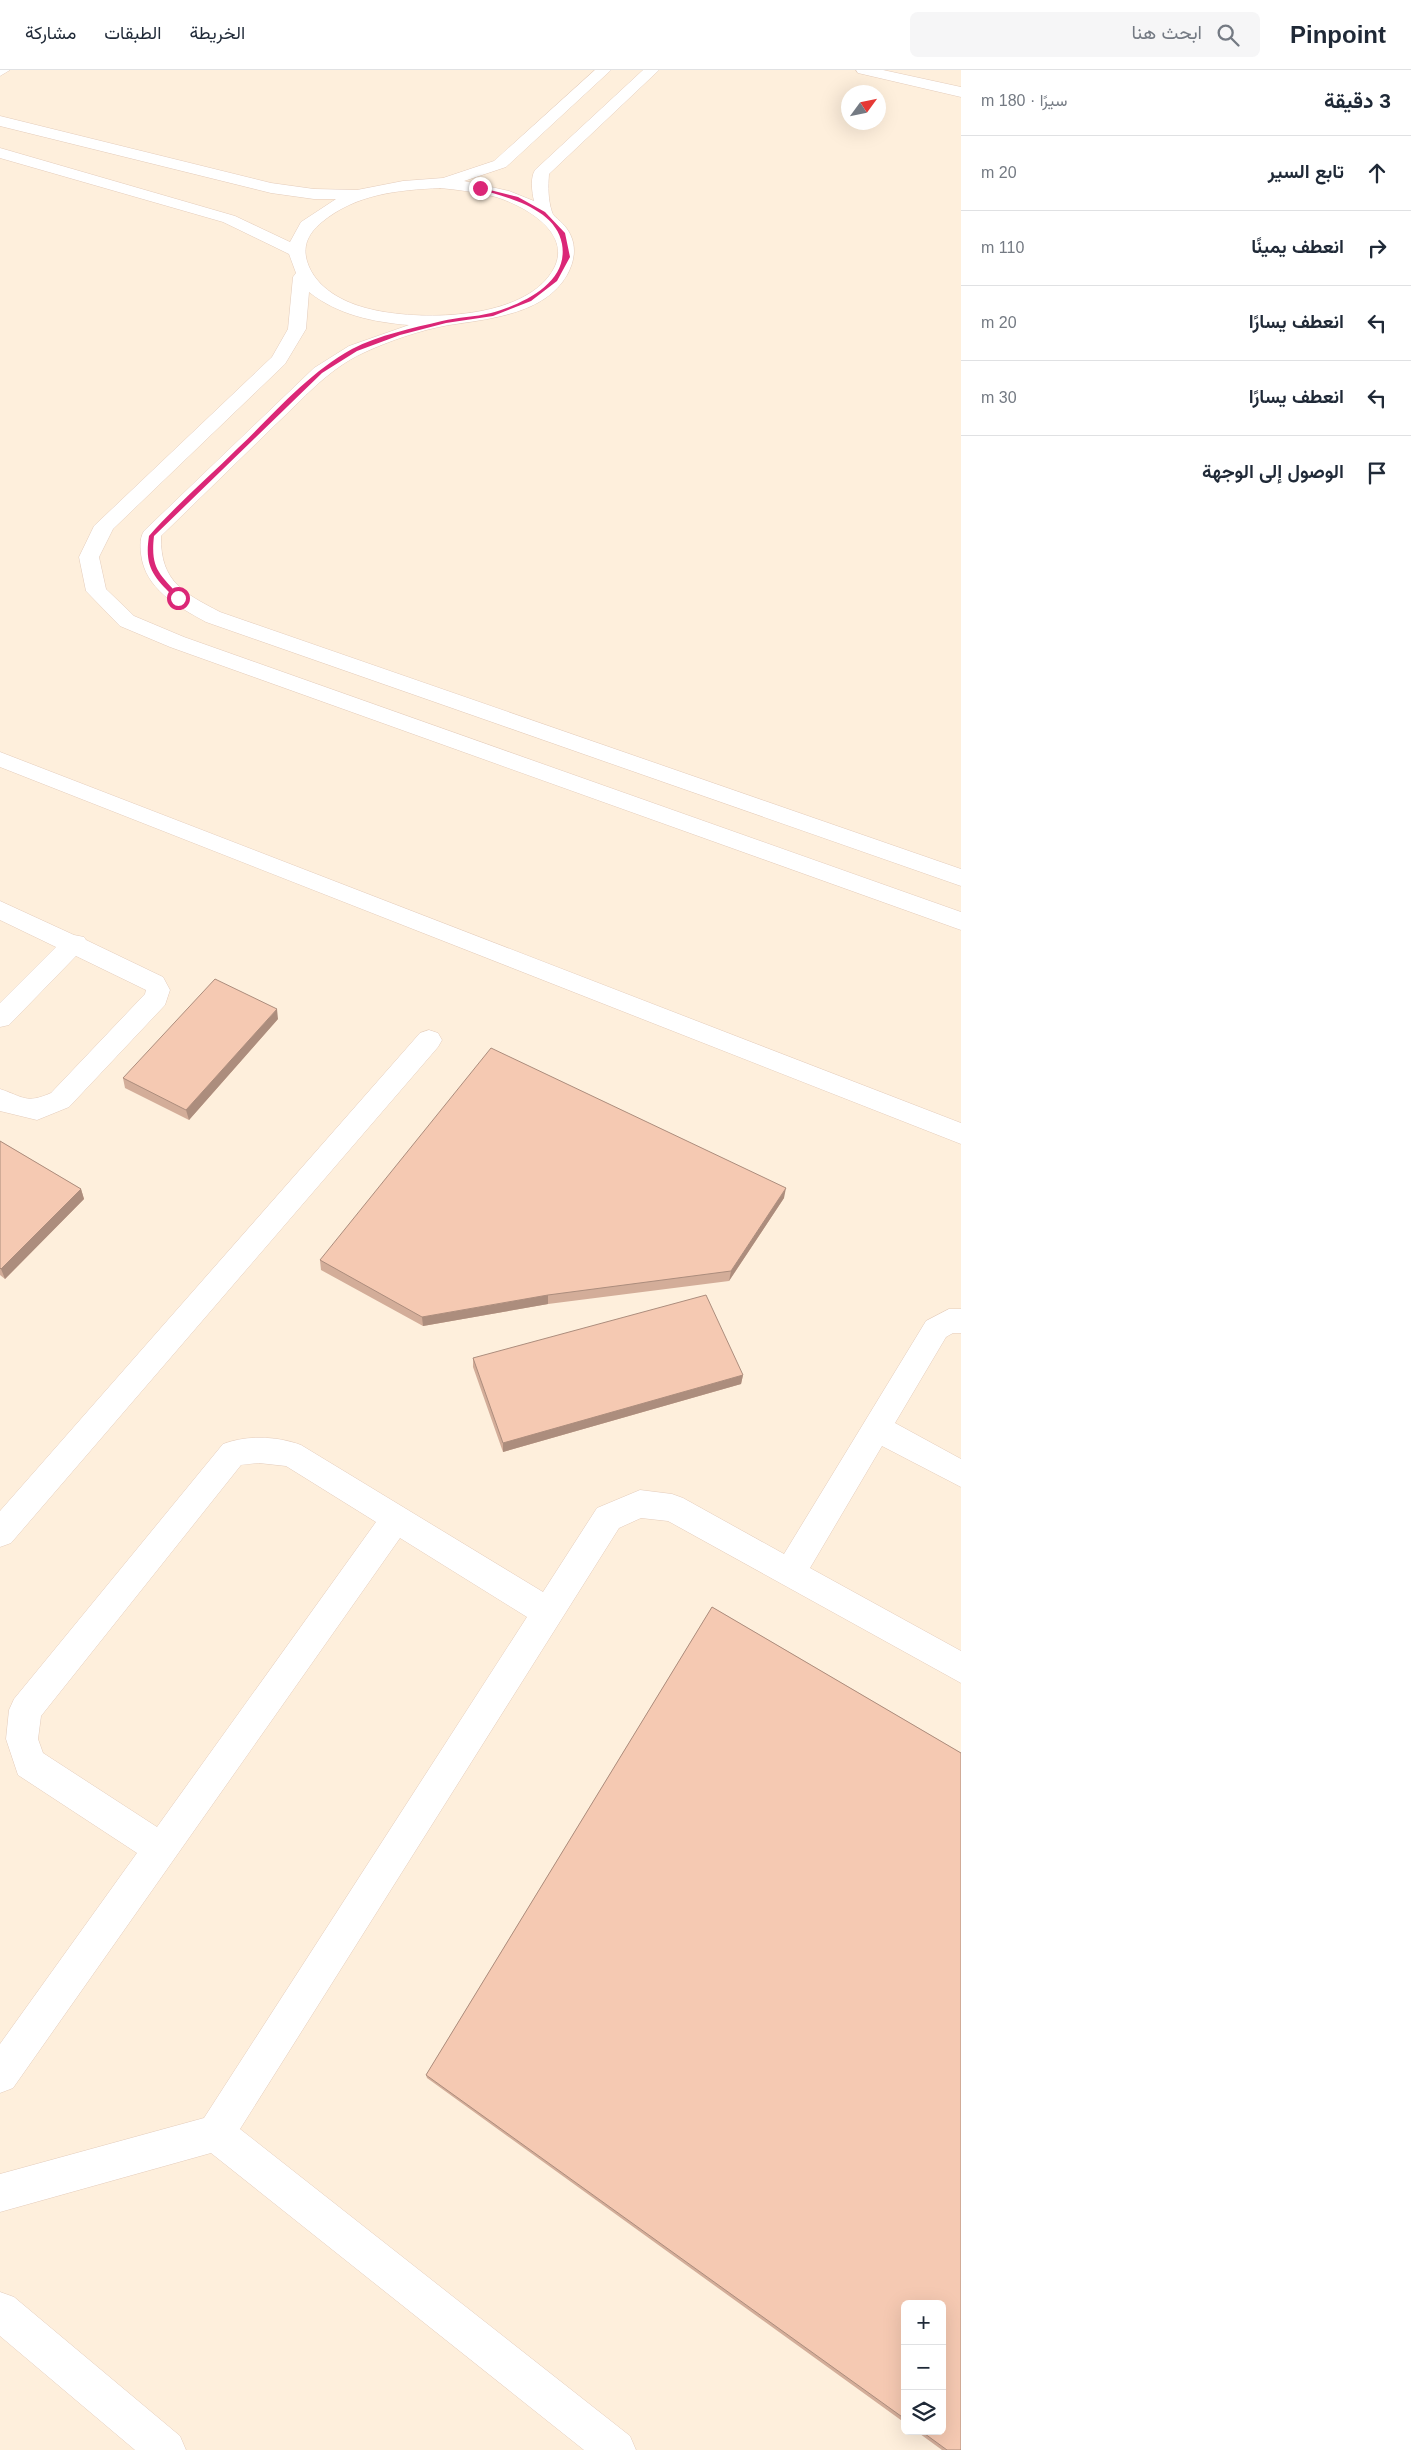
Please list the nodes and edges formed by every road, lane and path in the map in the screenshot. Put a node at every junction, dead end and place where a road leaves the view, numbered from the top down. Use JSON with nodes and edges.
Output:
{"nodes":[{"id":1,"x":604,"y":70,"type":"edge"},
{"id":2,"x":652,"y":70,"type":"edge"},
{"id":3,"x":862,"y":70,"type":"edge"},
{"id":4,"x":930,"y":70,"type":"edge"},
{"id":5,"x":961,"y":77,"type":"edge"},
{"id":6,"x":961,"y":92,"type":"edge"},
{"id":7,"x":0,"y":121,"type":"edge"},
{"id":8,"x":0,"y":153,"type":"edge"},
{"id":9,"x":440,"y":184,"type":"junction"},
{"id":10,"x":358,"y":194,"type":"junction"},
{"id":11,"x":544,"y":213,"type":"junction"},
{"id":12,"x":295,"y":251,"type":"junction"},
{"id":13,"x":302,"y":276,"type":"junction"},
{"id":14,"x":445,"y":321,"type":"junction"},
{"id":15,"x":0,"y":759,"type":"edge"},
{"id":16,"x":961,"y":878,"type":"edge"},
{"id":17,"x":0,"y":910,"type":"edge"},
{"id":18,"x":961,"y":921,"type":"edge"},
{"id":19,"x":74,"y":943,"type":"junction"},
{"id":20,"x":0,"y":1018,"type":"edge"},
{"id":21,"x":429,"y":1040,"type":"dead end"},
{"id":22,"x":0,"y":1099,"type":"edge"},
{"id":23,"x":961,"y":1134,"type":"edge"},
{"id":24,"x":961,"y":1321,"type":"edge"},
{"id":25,"x":877,"y":1428,"type":"junction"},
{"id":26,"x":961,"y":1474,"type":"edge"},
{"id":27,"x":396,"y":1520,"type":"junction"},
{"id":28,"x":0,"y":1533,"type":"edge"},
{"id":29,"x":790,"y":1573,"type":"junction"},
{"id":30,"x":547,"y":1612,"type":"junction"},
{"id":31,"x":961,"y":1668,"type":"edge"},
{"id":32,"x":161,"y":1850,"type":"junction"},
{"id":33,"x":0,"y":2074,"type":"edge"},
{"id":34,"x":216,"y":2133,"type":"junction"},
{"id":35,"x":0,"y":2193,"type":"edge"},
{"id":36,"x":0,"y":2311,"type":"edge"},
{"id":37,"x":166,"y":2450,"type":"edge"},
{"id":38,"x":616,"y":2450,"type":"edge"}],
"edges":[{"from":1,"to":9,"type":"lane"},
{"from":2,"to":11,"type":"lane"},
{"from":3,"to":6,"type":"lane"},
{"from":4,"to":5,"type":"lane"},
{"from":7,"to":10,"type":"lane"},
{"from":8,"to":12,"type":"lane"},
{"from":9,"to":10,"type":"lane"},
{"from":9,"to":11,"type":"lane"},
{"from":10,"to":12,"type":"lane"},
{"from":11,"to":14,"type":"lane"},
{"from":12,"to":13,"type":"lane"},
{"from":13,"to":14,"type":"lane"},
{"from":13,"to":18,"type":"lane"},
{"from":14,"to":16,"type":"lane"},
{"from":15,"to":23,"type":"lane"},
{"from":17,"to":19,"type":"lane"},
{"from":19,"to":20,"type":"lane"},
{"from":19,"to":22,"type":"lane"},
{"from":21,"to":28,"type":"lane"},
{"from":24,"to":25,"type":"lane"},
{"from":25,"to":26,"type":"lane"},
{"from":25,"to":29,"type":"lane"},
{"from":27,"to":30,"type":"lane"},
{"from":27,"to":32,"type":"lane"},
{"from":27,"to":32,"type":"lane"},
{"from":29,"to":30,"type":"lane"},
{"from":29,"to":31,"type":"lane"},
{"from":30,"to":34,"type":"lane"},
{"from":32,"to":33,"type":"lane"},
{"from":34,"to":35,"type":"lane"},
{"from":34,"to":38,"type":"lane"},
{"from":36,"to":37,"type":"lane"}]}
